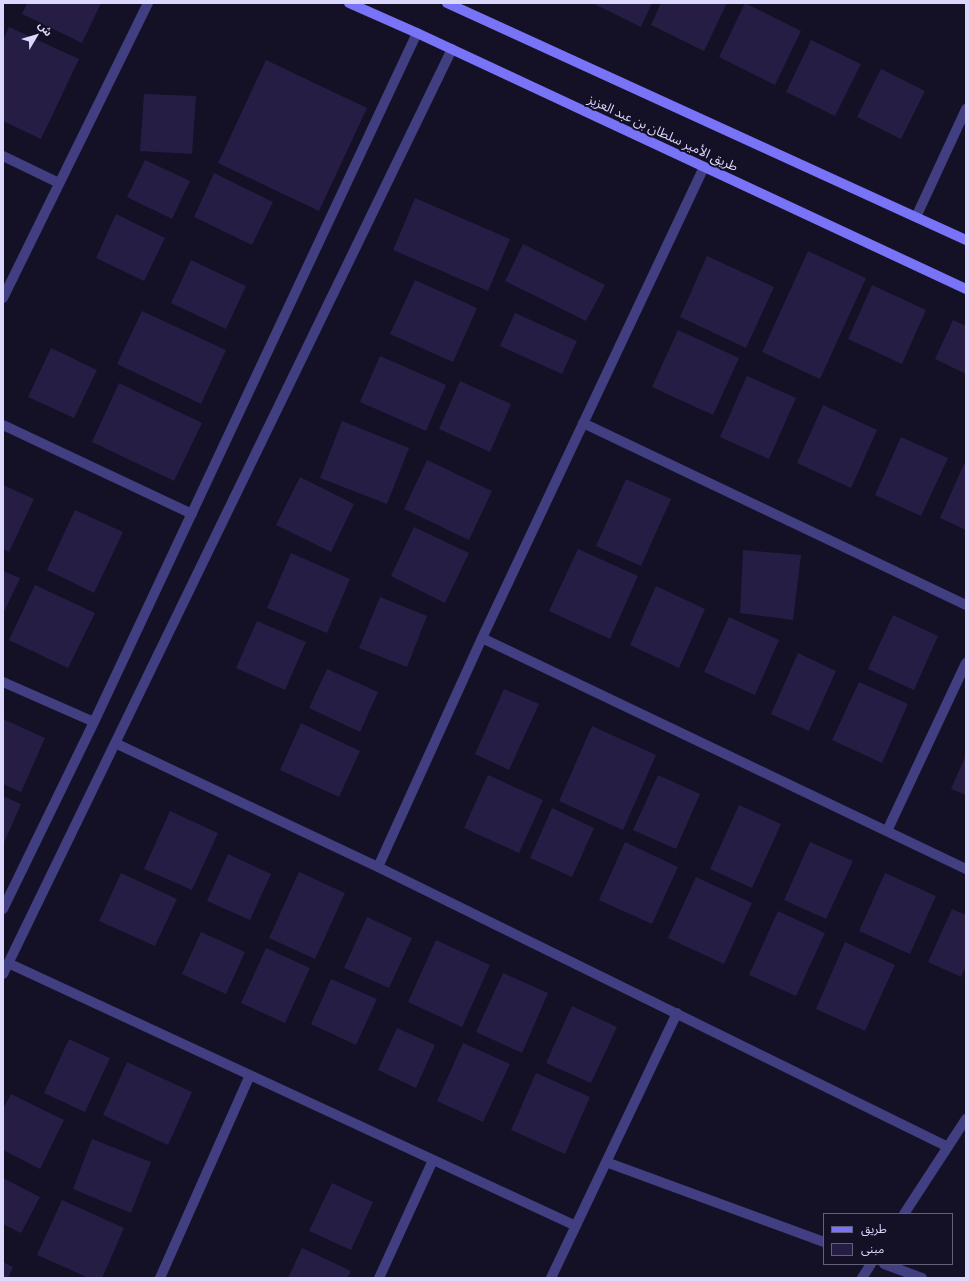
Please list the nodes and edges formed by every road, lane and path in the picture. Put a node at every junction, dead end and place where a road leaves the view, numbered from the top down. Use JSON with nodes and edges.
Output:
{"nodes":[{"id":1,"x":148,"y":3,"type":"edge"},
{"id":2,"x":349,"y":3,"type":"edge"},
{"id":3,"x":447,"y":3,"type":"edge"},
{"id":4,"x":457,"y":5,"type":"edge"},
{"id":5,"x":417,"y":33,"type":"junction"},
{"id":6,"x":452,"y":49,"type":"junction"},
{"id":7,"x":966,"y":108,"type":"edge"},
{"id":8,"x":3,"y":156,"type":"edge"},
{"id":9,"x":704,"y":167,"type":"junction"},
{"id":10,"x":59,"y":183,"type":"junction"},
{"id":11,"x":916,"y":217,"type":"junction"},
{"id":12,"x":966,"y":240,"type":"edge"},
{"id":13,"x":966,"y":289,"type":"edge"},
{"id":14,"x":3,"y":298,"type":"edge"},
{"id":15,"x":584,"y":423,"type":"junction"},
{"id":16,"x":3,"y":425,"type":"edge"},
{"id":17,"x":192,"y":514,"type":"junction"},
{"id":18,"x":966,"y":605,"type":"edge"},
{"id":19,"x":482,"y":638,"type":"junction"},
{"id":20,"x":966,"y":664,"type":"edge"},
{"id":21,"x":3,"y":682,"type":"edge"},
{"id":22,"x":94,"y":722,"type":"junction"},
{"id":23,"x":115,"y":743,"type":"junction"},
{"id":24,"x":887,"y":831,"type":"junction"},
{"id":25,"x":378,"y":867,"type":"junction"},
{"id":26,"x":966,"y":869,"type":"edge"},
{"id":27,"x":3,"y":910,"type":"edge"},
{"id":28,"x":8,"y":963,"type":"junction"},
{"id":29,"x":3,"y":974,"type":"edge"},
{"id":30,"x":677,"y":1013,"type":"junction"},
{"id":31,"x":250,"y":1075,"type":"junction"},
{"id":32,"x":966,"y":1119,"type":"edge"},
{"id":33,"x":948,"y":1147,"type":"junction"},
{"id":34,"x":433,"y":1160,"type":"junction"},
{"id":35,"x":606,"y":1162,"type":"junction"},
{"id":36,"x":905,"y":1213,"type":"edge"},
{"id":37,"x":576,"y":1226,"type":"junction"},
{"id":38,"x":823,"y":1242,"type":"edge"},
{"id":39,"x":870,"y":1265,"type":"edge"},
{"id":40,"x":887,"y":1265,"type":"edge"},
{"id":41,"x":160,"y":1278,"type":"edge"},
{"id":42,"x":379,"y":1278,"type":"edge"},
{"id":43,"x":551,"y":1278,"type":"edge"},
{"id":44,"x":862,"y":1278,"type":"edge"},
{"id":45,"x":922,"y":1278,"type":"edge"}],
"edges":[{"from":1,"to":10,"type":"street"},
{"from":2,"to":5,"type":"main road","name":"طريق الأمير سلطان بن عبد العزيز"},
{"from":3,"to":4,"type":"main road"},
{"from":4,"to":11,"type":"main road"},
{"from":5,"to":6,"type":"main road","name":"طريق الأمير سلطان بن عبد العزيز"},
{"from":5,"to":17,"type":"street"},
{"from":6,"to":9,"type":"main road","name":"طريق الأمير سلطان بن عبد العزيز"},
{"from":6,"to":23,"type":"street"},
{"from":7,"to":11,"type":"street"},
{"from":8,"to":10,"type":"street"},
{"from":9,"to":13,"type":"main road","name":"طريق الأمير سلطان بن عبد العزيز"},
{"from":9,"to":15,"type":"street"},
{"from":10,"to":14,"type":"street"},
{"from":11,"to":12,"type":"main road"},
{"from":15,"to":18,"type":"street"},
{"from":15,"to":19,"type":"street"},
{"from":16,"to":17,"type":"street"},
{"from":17,"to":22,"type":"street"},
{"from":19,"to":24,"type":"street"},
{"from":19,"to":25,"type":"street"},
{"from":20,"to":24,"type":"street"},
{"from":21,"to":22,"type":"street"},
{"from":22,"to":27,"type":"street"},
{"from":23,"to":25,"type":"street"},
{"from":23,"to":28,"type":"street"},
{"from":24,"to":26,"type":"street"},
{"from":25,"to":30,"type":"street"},
{"from":28,"to":29,"type":"street"},
{"from":28,"to":31,"type":"street"},
{"from":30,"to":33,"type":"street"},
{"from":30,"to":35,"type":"street"},
{"from":31,"to":34,"type":"street"},
{"from":31,"to":41,"type":"street"},
{"from":32,"to":33,"type":"street"},
{"from":33,"to":36,"type":"street"},
{"from":34,"to":37,"type":"street"},
{"from":34,"to":42,"type":"street"},
{"from":35,"to":37,"type":"street"},
{"from":35,"to":38,"type":"street"},
{"from":37,"to":43,"type":"street"},
{"from":39,"to":44,"type":"street"},
{"from":40,"to":45,"type":"street"}]}
